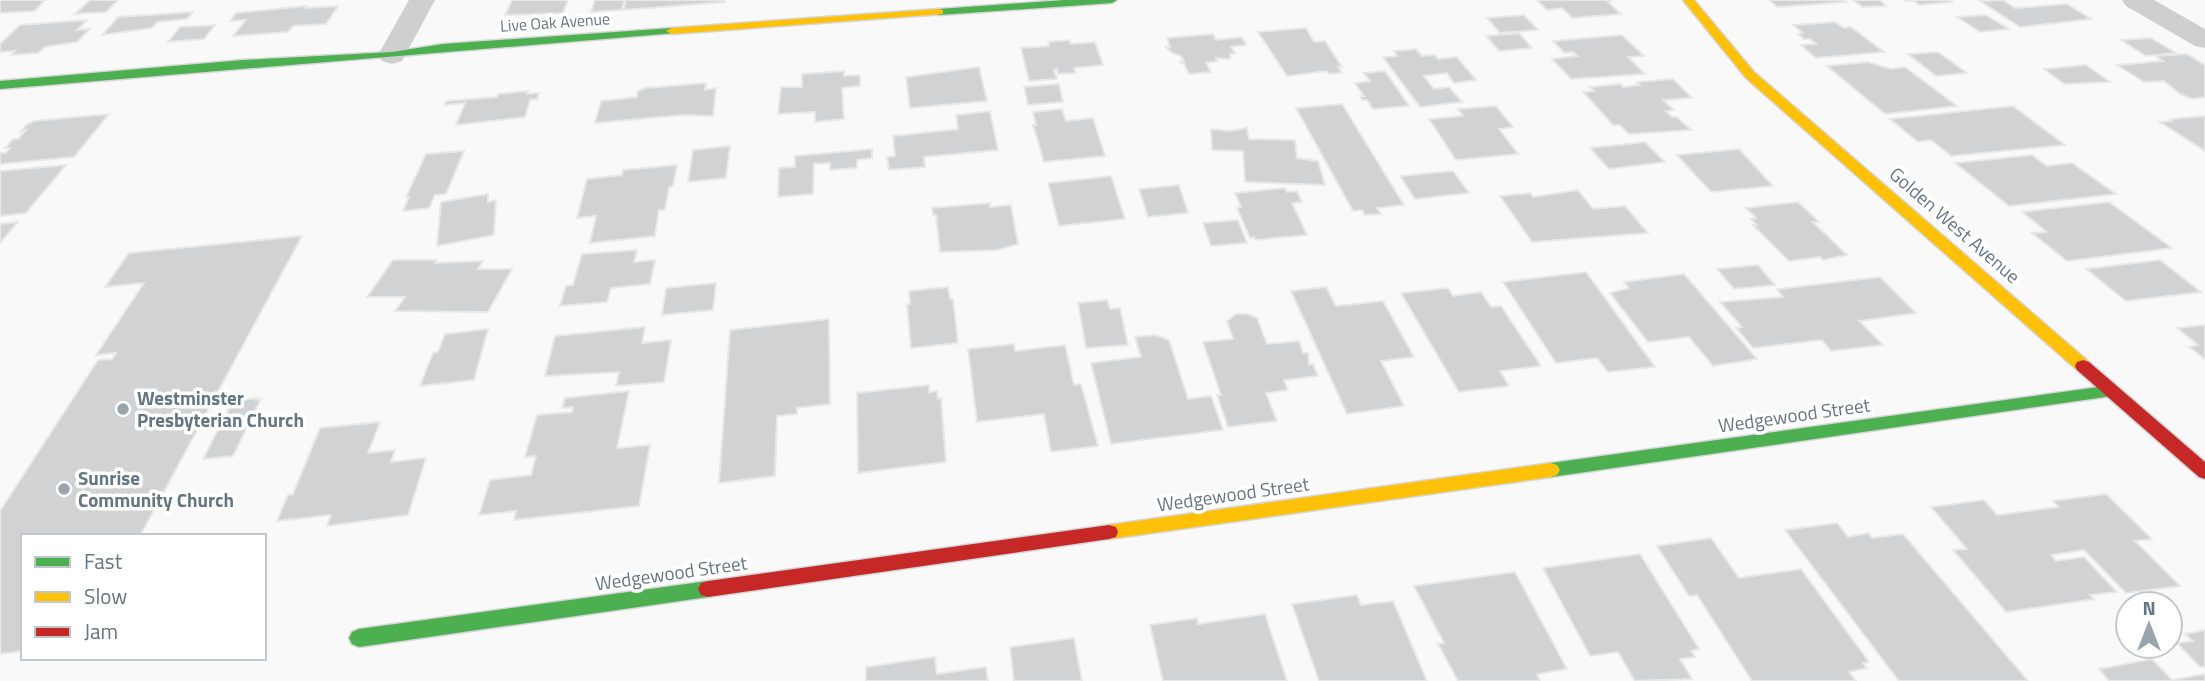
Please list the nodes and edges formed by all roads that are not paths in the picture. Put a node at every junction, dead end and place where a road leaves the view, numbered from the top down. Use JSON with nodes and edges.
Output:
{"nodes":[{"id":1,"x":422,"y":0,"type":"edge"},
{"id":2,"x":1112,"y":0,"type":"edge"},
{"id":3,"x":1688,"y":0,"type":"edge"},
{"id":4,"x":2135,"y":0,"type":"edge"},
{"id":5,"x":1038,"y":3,"type":"edge"},
{"id":6,"x":2205,"y":40,"type":"edge"},
{"id":7,"x":392,"y":55,"type":"junction"},
{"id":8,"x":0,"y":85,"type":"edge"},
{"id":9,"x":2113,"y":391,"type":"junction"},
{"id":10,"x":2205,"y":472,"type":"edge"},
{"id":11,"x":359,"y":638,"type":"dead end"}],
"edges":[{"from":1,"to":7,"type":"street"},
{"from":2,"to":5,"type":"street","name":"Live Oak Avenue"},
{"from":3,"to":9,"type":"street","name":"Golden West Avenue"},
{"from":4,"to":6,"type":"street"},
{"from":5,"to":7,"type":"street","name":"Live Oak Avenue"},
{"from":7,"to":8,"type":"street","name":"Live Oak Avenue"},
{"from":9,"to":10,"type":"street","name":"Golden West Avenue"},
{"from":9,"to":11,"type":"street","name":"Wedgewood Street"}]}
